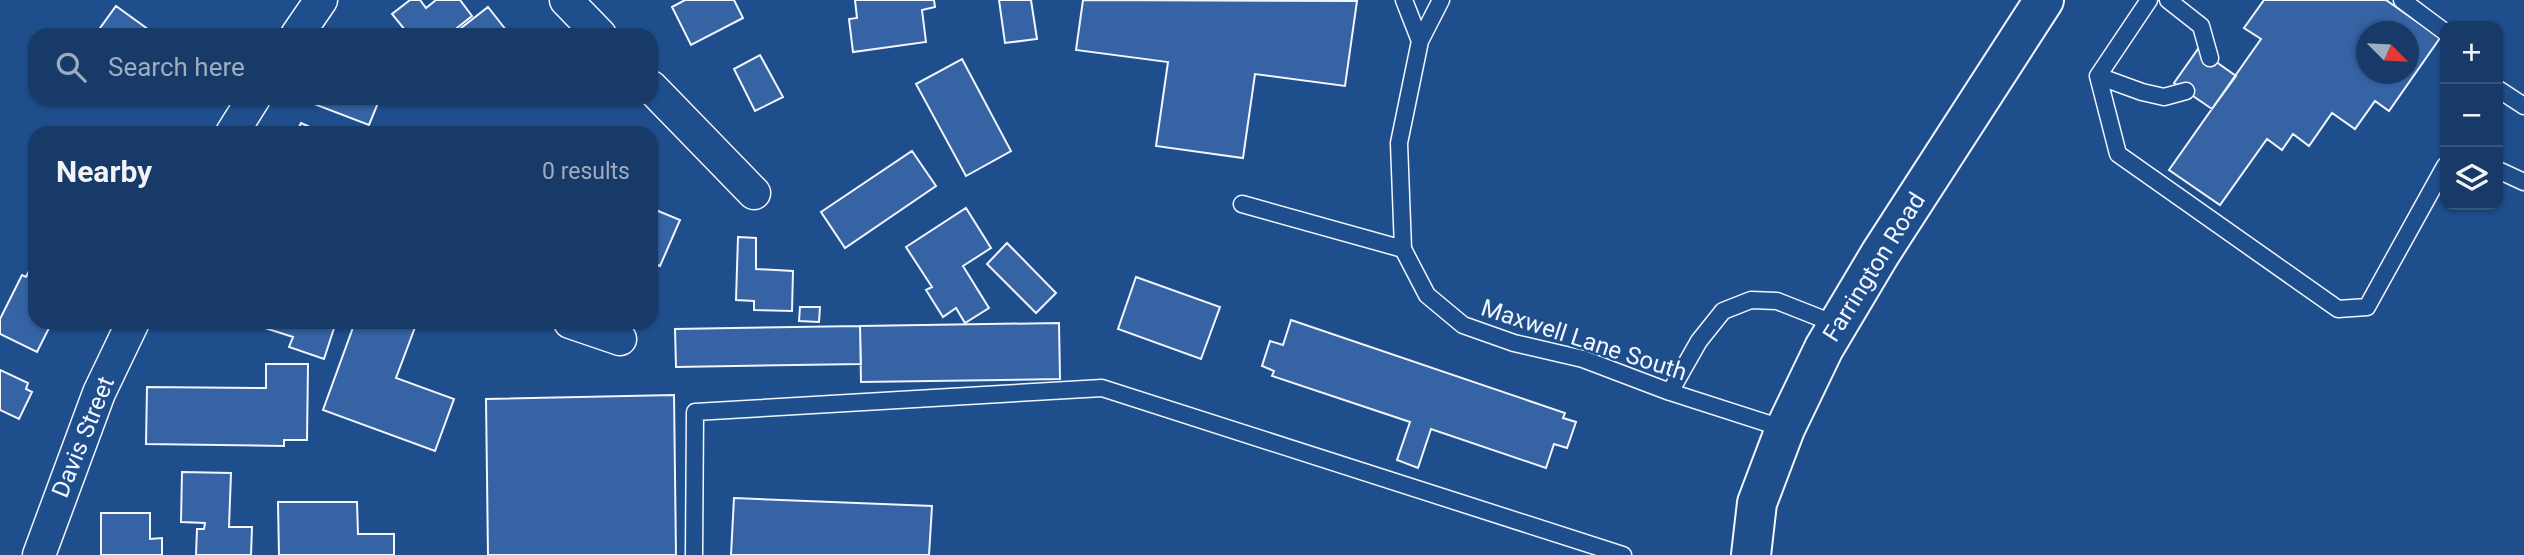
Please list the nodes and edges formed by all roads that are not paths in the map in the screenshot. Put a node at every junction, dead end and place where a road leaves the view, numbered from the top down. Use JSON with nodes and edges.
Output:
{"nodes":[{"id":1,"x":321,"y":0,"type":"edge"},
{"id":2,"x":566,"y":0,"type":"edge"},
{"id":3,"x":1404,"y":0,"type":"edge"},
{"id":4,"x":1441,"y":0,"type":"edge"},
{"id":5,"x":2044,"y":0,"type":"edge"},
{"id":6,"x":2149,"y":0,"type":"edge"},
{"id":7,"x":2168,"y":0,"type":"edge"},
{"id":8,"x":2402,"y":0,"type":"edge"},
{"id":9,"x":302,"y":28,"type":"edge"},
{"id":10,"x":593,"y":28,"type":"edge"},
{"id":11,"x":2440,"y":28,"type":"edge"},
{"id":12,"x":1420,"y":41,"type":"junction"},
{"id":13,"x":2210,"y":58,"type":"dead end"},
{"id":14,"x":2098,"y":76,"type":"junction"},
{"id":15,"x":2186,"y":91,"type":"dead end"},
{"id":16,"x":2503,"y":92,"type":"edge"},
{"id":17,"x":658,"y":94,"type":"edge"},
{"id":18,"x":250,"y":105,"type":"edge"},
{"id":19,"x":2524,"y":106,"type":"edge"},
{"id":20,"x":236,"y":126,"type":"edge"},
{"id":21,"x":2503,"y":172,"type":"edge"},
{"id":22,"x":2440,"y":175,"type":"edge"},
{"id":23,"x":2524,"y":182,"type":"edge"},
{"id":24,"x":754,"y":193,"type":"dead end"},
{"id":25,"x":1242,"y":204,"type":"dead end"},
{"id":26,"x":1403,"y":248,"type":"junction"},
{"id":27,"x":1839,"y":325,"type":"junction"},
{"id":28,"x":130,"y":329,"type":"edge"},
{"id":29,"x":591,"y":329,"type":"edge"},
{"id":30,"x":620,"y":339,"type":"dead end"},
{"id":31,"x":1670,"y":392,"type":"junction"},
{"id":32,"x":1785,"y":429,"type":"junction"},
{"id":33,"x":39,"y":555,"type":"edge"},
{"id":34,"x":695,"y":555,"type":"edge"},
{"id":35,"x":1623,"y":555,"type":"edge"},
{"id":36,"x":1751,"y":555,"type":"edge"}],
"edges":[{"from":1,"to":9,"type":"street"},
{"from":2,"to":10,"type":"street"},
{"from":3,"to":12,"type":"lane"},
{"from":4,"to":12,"type":"lane","name":"Maxwell Lane South"},
{"from":5,"to":27,"type":"street","name":"Farrington Road"},
{"from":6,"to":14,"type":"lane"},
{"from":7,"to":13,"type":"lane"},
{"from":8,"to":11,"type":"lane"},
{"from":12,"to":26,"type":"lane","name":"Maxwell Lane South"},
{"from":14,"to":15,"type":"lane"},
{"from":14,"to":22,"type":"lane"},
{"from":16,"to":19,"type":"lane"},
{"from":17,"to":24,"type":"street"},
{"from":18,"to":20,"type":"street"},
{"from":21,"to":23,"type":"lane"},
{"from":25,"to":26,"type":"lane"},
{"from":26,"to":31,"type":"lane","name":"Maxwell Lane South"},
{"from":27,"to":31,"type":"lane"},
{"from":27,"to":32,"type":"street","name":"Farrington Road"},
{"from":28,"to":33,"type":"street","name":"Davis Street"},
{"from":29,"to":30,"type":"street"},
{"from":31,"to":32,"type":"lane","name":"Maxwell Lane South"},
{"from":32,"to":36,"type":"street","name":"Farrington Road"},
{"from":34,"to":35,"type":"lane"}]}
